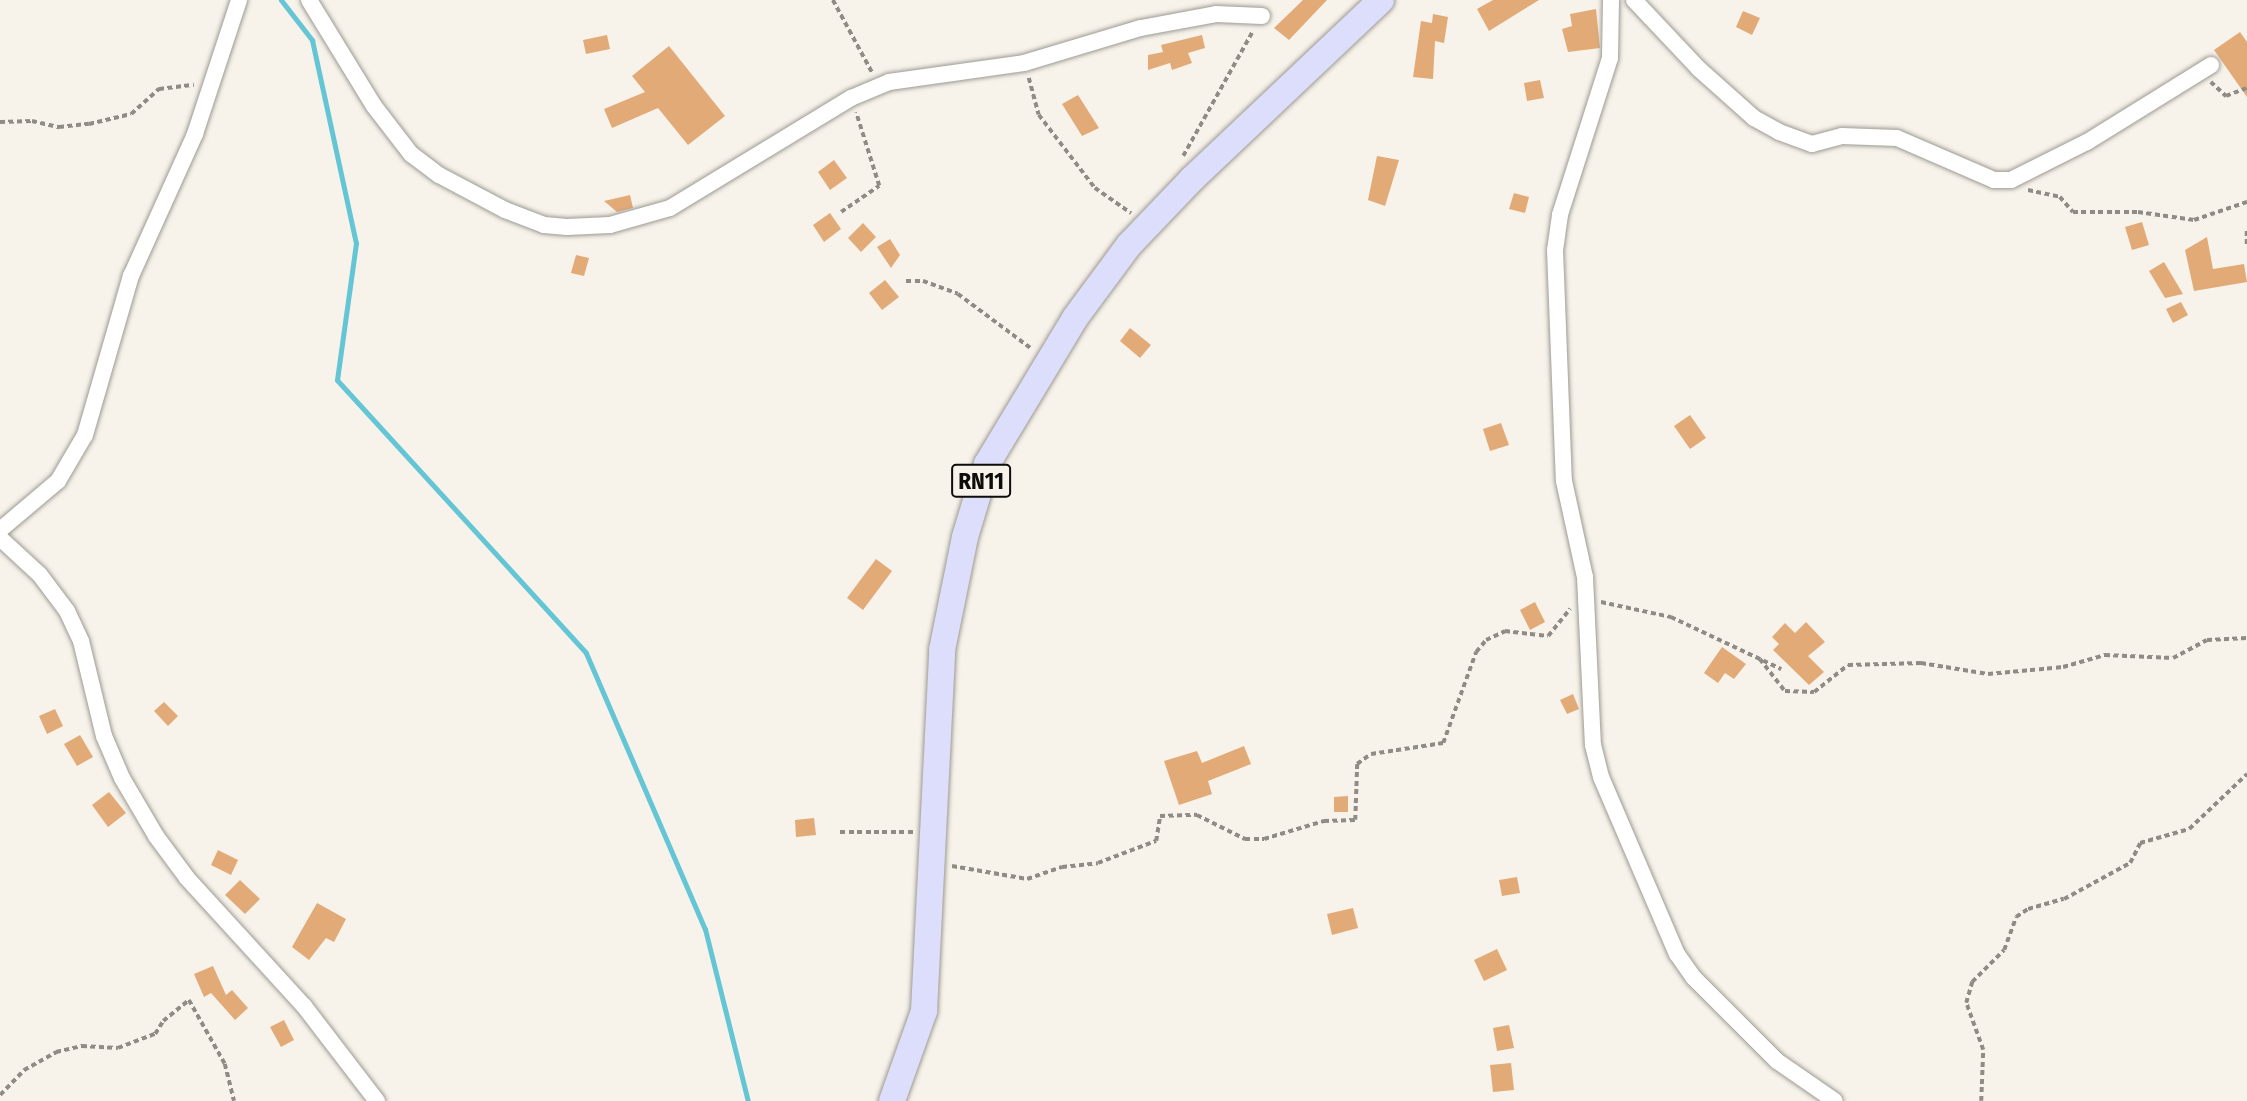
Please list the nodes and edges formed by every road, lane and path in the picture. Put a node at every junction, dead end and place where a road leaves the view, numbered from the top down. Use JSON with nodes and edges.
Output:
{"nodes":[{"id":1,"x":239,"y":0,"type":"edge"},
{"id":2,"x":309,"y":0,"type":"edge"},
{"id":3,"x":834,"y":0,"type":"edge"},
{"id":4,"x":1381,"y":0,"type":"edge"},
{"id":5,"x":1611,"y":0,"type":"edge"},
{"id":6,"x":1634,"y":0,"type":"edge"},
{"id":7,"x":1262,"y":16,"type":"joint"},
{"id":8,"x":1024,"y":63,"type":"junction"},
{"id":9,"x":2204,"y":68,"type":"joint"},
{"id":10,"x":880,"y":85,"type":"junction"},
{"id":11,"x":210,"y":87,"type":"junction"},
{"id":12,"x":2247,"y":88,"type":"edge"},
{"id":13,"x":850,"y":98,"type":"junction"},
{"id":14,"x":0,"y":122,"type":"edge"},
{"id":15,"x":1192,"y":179,"type":"junction"},
{"id":16,"x":2011,"y":180,"type":"junction"},
{"id":17,"x":2247,"y":202,"type":"edge"},
{"id":18,"x":841,"y":212,"type":"dead end"},
{"id":19,"x":1148,"y":225,"type":"junction"},
{"id":20,"x":2247,"y":231,"type":"edge"},
{"id":21,"x":2247,"y":248,"type":"edge"},
{"id":22,"x":906,"y":281,"type":"dead end"},
{"id":23,"x":1049,"y":360,"type":"junction"},
{"id":24,"x":0,"y":530,"type":"edge"},
{"id":25,"x":0,"y":538,"type":"edge"},
{"id":26,"x":1588,"y":599,"type":"junction"},
{"id":27,"x":2247,"y":638,"type":"edge"},
{"id":28,"x":1759,"y":658,"type":"junction"},
{"id":29,"x":1781,"y":669,"type":"dead end"},
{"id":30,"x":2247,"y":774,"type":"edge"},
{"id":31,"x":840,"y":832,"type":"dead end"},
{"id":32,"x":933,"y":832,"type":"junction"},
{"id":33,"x":932,"y":863,"type":"junction"},
{"id":34,"x":0,"y":1095,"type":"edge"},
{"id":35,"x":234,"y":1101,"type":"edge"},
{"id":36,"x":377,"y":1101,"type":"edge"},
{"id":37,"x":892,"y":1101,"type":"edge"},
{"id":38,"x":1835,"y":1101,"type":"edge"},
{"id":39,"x":1981,"y":1101,"type":"edge"}],
"edges":[{"from":1,"to":11,"type":"street"},
{"from":2,"to":13,"type":"street"},
{"from":3,"to":10,"type":"path"},
{"from":4,"to":15,"type":"main road","number":"RN11"},
{"from":5,"to":26,"type":"street"},
{"from":6,"to":16,"type":"street"},
{"from":7,"to":8,"type":"street"},
{"from":7,"to":15,"type":"path"},
{"from":8,"to":10,"type":"street"},
{"from":8,"to":19,"type":"path"},
{"from":9,"to":12,"type":"path"},
{"from":9,"to":16,"type":"street"},
{"from":10,"to":13,"type":"street"},
{"from":11,"to":14,"type":"path"},
{"from":11,"to":24,"type":"street"},
{"from":13,"to":18,"type":"path"},
{"from":15,"to":19,"type":"main road","number":"RN11"},
{"from":16,"to":17,"type":"path"},
{"from":19,"to":23,"type":"main road","number":"RN11"},
{"from":20,"to":21,"type":"path"},
{"from":22,"to":23,"type":"path"},
{"from":23,"to":32,"type":"main road","number":"RN11"},
{"from":25,"to":36,"type":"street"},
{"from":26,"to":28,"type":"path"},
{"from":26,"to":33,"type":"path"},
{"from":26,"to":38,"type":"street"},
{"from":27,"to":28,"type":"path"},
{"from":28,"to":29,"type":"path"},
{"from":30,"to":39,"type":"path"},
{"from":31,"to":32,"type":"path"},
{"from":32,"to":33,"type":"main road","number":"RN11"},
{"from":33,"to":37,"type":"main road","number":"RN11"},
{"from":34,"to":35,"type":"path"}]}
